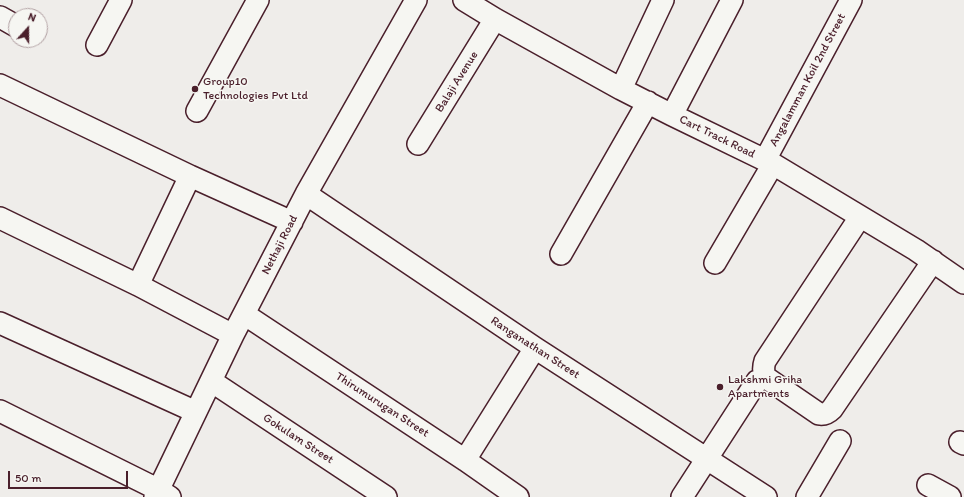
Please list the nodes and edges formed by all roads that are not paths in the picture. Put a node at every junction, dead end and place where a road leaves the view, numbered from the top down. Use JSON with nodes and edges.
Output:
{"nodes":[{"id":1,"x":121,"y":0,"type":"edge"},
{"id":2,"x":258,"y":0,"type":"edge"},
{"id":3,"x":416,"y":0,"type":"edge"},
{"id":4,"x":464,"y":0,"type":"edge"},
{"id":5,"x":663,"y":0,"type":"edge"},
{"id":6,"x":732,"y":0,"type":"edge"},
{"id":7,"x":851,"y":0,"type":"edge"},
{"id":8,"x":495,"y":19,"type":"junction"},
{"id":9,"x":97,"y":45,"type":"dead end"},
{"id":10,"x":0,"y":85,"type":"edge"},
{"id":11,"x":622,"y":89,"type":"junction"},
{"id":12,"x":648,"y":102,"type":"junction"},
{"id":13,"x":197,"y":111,"type":"dead end"},
{"id":14,"x":672,"y":115,"type":"junction"},
{"id":15,"x":418,"y":144,"type":"dead end"},
{"id":16,"x":769,"y":162,"type":"junction"},
{"id":17,"x":190,"y":176,"type":"junction"},
{"id":18,"x":306,"y":194,"type":"junction"},
{"id":19,"x":860,"y":216,"type":"junction"},
{"id":20,"x":0,"y":218,"type":"edge"},
{"id":21,"x":292,"y":222,"type":"junction"},
{"id":22,"x":560,"y":254,"type":"dead end"},
{"id":23,"x":932,"y":261,"type":"junction"},
{"id":24,"x":715,"y":263,"type":"dead end"},
{"id":25,"x":964,"y":283,"type":"edge"},
{"id":26,"x":138,"y":285,"type":"junction"},
{"id":27,"x":244,"y":314,"type":"junction"},
{"id":28,"x":0,"y":323,"type":"edge"},
{"id":29,"x":234,"y":335,"type":"junction"},
{"id":30,"x":535,"y":348,"type":"junction"},
{"id":31,"x":757,"y":381,"type":"dead end"},
{"id":32,"x":211,"y":382,"type":"junction"},
{"id":33,"x":0,"y":411,"type":"edge"},
{"id":34,"x":196,"y":412,"type":"junction"},
{"id":35,"x":840,"y":441,"type":"dead end"},
{"id":36,"x":707,"y":458,"type":"junction"},
{"id":37,"x":465,"y":460,"type":"junction"},
{"id":38,"x":928,"y":485,"type":"dead end"},
{"id":39,"x":161,"y":495,"type":"edge"},
{"id":40,"x":386,"y":497,"type":"edge"},
{"id":41,"x":518,"y":497,"type":"edge"},
{"id":42,"x":682,"y":497,"type":"edge"},
{"id":43,"x":766,"y":497,"type":"edge"},
{"id":44,"x":807,"y":497,"type":"edge"},
{"id":45,"x":950,"y":497,"type":"edge"}],
"edges":[{"from":1,"to":9,"type":"street"},
{"from":2,"to":13,"type":"street"},
{"from":3,"to":18,"type":"street","name":"Nethaji Road"},
{"from":4,"to":8,"type":"street","name":"Cart Track Road"},
{"from":5,"to":11,"type":"street"},
{"from":6,"to":14,"type":"street"},
{"from":7,"to":16,"type":"street","name":"Angalamman Koil 2nd Street"},
{"from":8,"to":11,"type":"street","name":"Cart Track Road"},
{"from":8,"to":15,"type":"street","name":"Balaji Avenue"},
{"from":10,"to":17,"type":"street"},
{"from":11,"to":12,"type":"street","name":"Cart Track Road"},
{"from":12,"to":14,"type":"street","name":"Cart Track Road"},
{"from":12,"to":22,"type":"street"},
{"from":14,"to":16,"type":"street","name":"Cart Track Road"},
{"from":16,"to":19,"type":"street","name":"Cart Track Road"},
{"from":16,"to":24,"type":"street","name":"Angalamman Koil 2nd Street"},
{"from":17,"to":21,"type":"street"},
{"from":17,"to":26,"type":"street"},
{"from":18,"to":21,"type":"street","name":"Nethaji Road"},
{"from":18,"to":30,"type":"street","name":"Ranganathan Street"},
{"from":19,"to":23,"type":"street","name":"Cart Track Road"},
{"from":19,"to":23,"type":"street"},
{"from":20,"to":26,"type":"street"},
{"from":21,"to":27,"type":"street","name":"Nethaji Road"},
{"from":23,"to":25,"type":"street","name":"Cart Track Road"},
{"from":26,"to":29,"type":"street"},
{"from":27,"to":29,"type":"street","name":"Nethaji Road"},
{"from":27,"to":37,"type":"street","name":"Thirumurugan Street"},
{"from":28,"to":34,"type":"street"},
{"from":29,"to":32,"type":"street","name":"Nethaji Road"},
{"from":30,"to":36,"type":"street","name":"Ranganathan Street"},
{"from":30,"to":37,"type":"street"},
{"from":31,"to":36,"type":"street"},
{"from":32,"to":34,"type":"street","name":"Nethaji Road"},
{"from":32,"to":40,"type":"street","name":"Gokulam Street"},
{"from":33,"to":39,"type":"street"},
{"from":34,"to":39,"type":"street","name":"Nethaji Road"},
{"from":35,"to":44,"type":"street"},
{"from":36,"to":42,"type":"street"},
{"from":36,"to":43,"type":"street","name":"Ranganathan Street"},
{"from":37,"to":41,"type":"street","name":"Thirumurugan Street"},
{"from":38,"to":45,"type":"street"}]}
